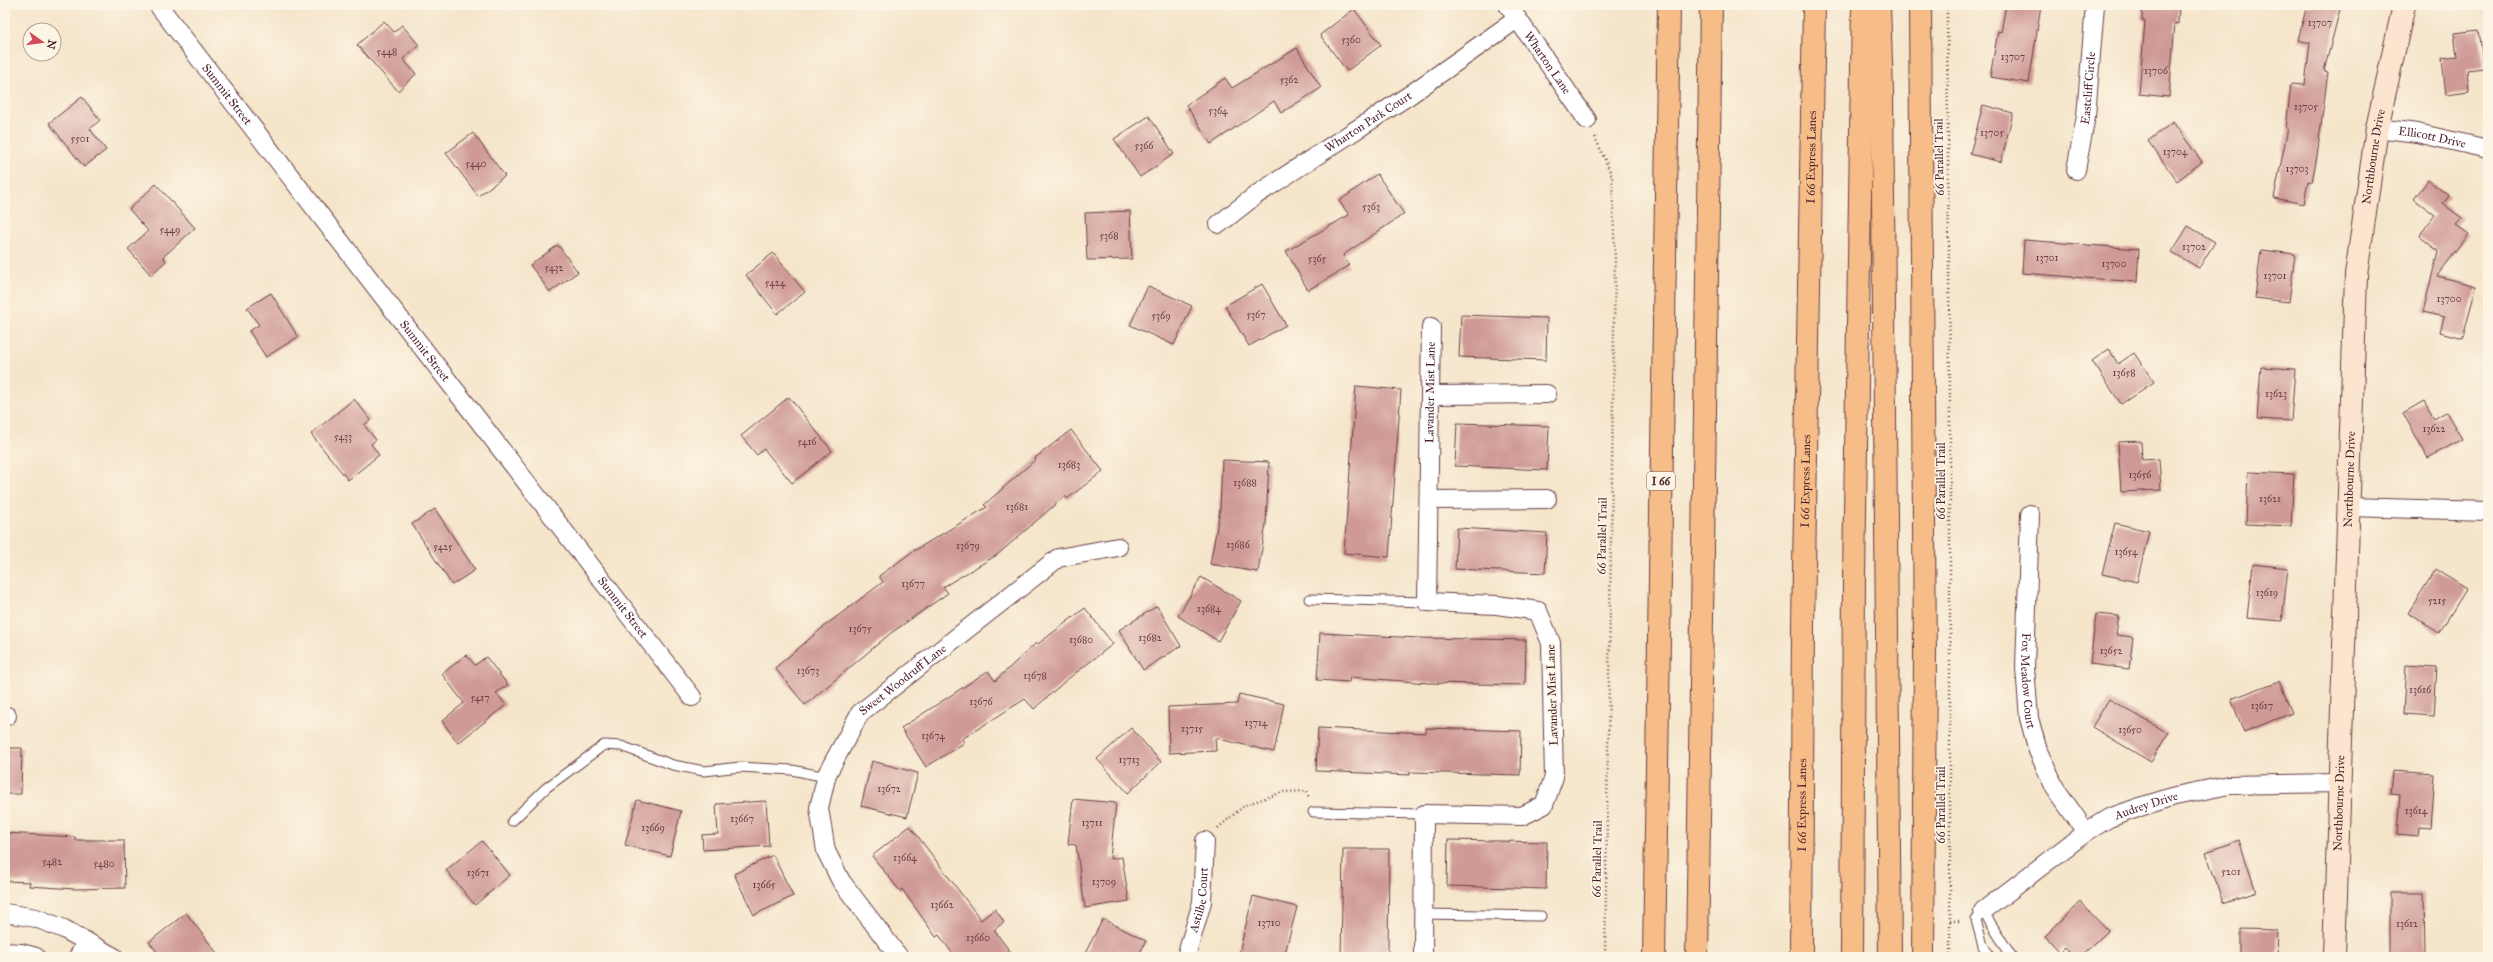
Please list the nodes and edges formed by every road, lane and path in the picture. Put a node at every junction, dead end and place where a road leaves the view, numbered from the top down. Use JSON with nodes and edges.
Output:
{"nodes":[{"id":1,"x":158,"y":5,"type":"edge"},
{"id":2,"x":1669,"y":5,"type":"edge"},
{"id":3,"x":1711,"y":5,"type":"edge"},
{"id":4,"x":1814,"y":5,"type":"edge"},
{"id":5,"x":1863,"y":5,"type":"edge"},
{"id":6,"x":1879,"y":5,"type":"edge"},
{"id":7,"x":1920,"y":5,"type":"edge"},
{"id":8,"x":1947,"y":5,"type":"edge"},
{"id":9,"x":2095,"y":5,"type":"edge"},
{"id":10,"x":2404,"y":5,"type":"edge"},
{"id":11,"x":1512,"y":12,"type":"edge"},
{"id":12,"x":1587,"y":120,"type":"joint"},
{"id":13,"x":2377,"y":128,"type":"junction"},
{"id":14,"x":2488,"y":149,"type":"edge"},
{"id":15,"x":2076,"y":170,"type":"dead end"},
{"id":16,"x":1219,"y":224,"type":"dead end"},
{"id":17,"x":1431,"y":327,"type":"dead end"},
{"id":18,"x":1547,"y":394,"type":"dead end"},
{"id":19,"x":1430,"y":395,"type":"junction"},
{"id":20,"x":1547,"y":499,"type":"dead end"},
{"id":21,"x":1428,"y":500,"type":"junction"},
{"id":22,"x":2349,"y":507,"type":"junction"},
{"id":23,"x":2488,"y":511,"type":"edge"},
{"id":24,"x":2030,"y":514,"type":"dead end"},
{"id":25,"x":1118,"y":547,"type":"dead end"},
{"id":26,"x":1309,"y":599,"type":"dead end"},
{"id":27,"x":1427,"y":602,"type":"junction"},
{"id":28,"x":692,"y":697,"type":"dead end"},
{"id":29,"x":826,"y":777,"type":"junction"},
{"id":30,"x":2340,"y":783,"type":"junction"},
{"id":31,"x":1312,"y":812,"type":"joint"},
{"id":32,"x":1424,"y":814,"type":"junction"},
{"id":33,"x":512,"y":821,"type":"dead end"},
{"id":34,"x":2086,"y":832,"type":"junction"},
{"id":35,"x":1205,"y":841,"type":"joint"},
{"id":36,"x":1983,"y":911,"type":"junction"},
{"id":37,"x":5,"y":913,"type":"edge"},
{"id":38,"x":1423,"y":914,"type":"junction"},
{"id":39,"x":1541,"y":916,"type":"dead end"},
{"id":40,"x":83,"y":950,"type":"edge"},
{"id":41,"x":5,"y":952,"type":"edge"},
{"id":42,"x":36,"y":957,"type":"edge"},
{"id":43,"x":114,"y":957,"type":"edge"},
{"id":44,"x":899,"y":957,"type":"edge"},
{"id":45,"x":1186,"y":957,"type":"edge"},
{"id":46,"x":1423,"y":957,"type":"edge"},
{"id":47,"x":1605,"y":957,"type":"edge"},
{"id":48,"x":1654,"y":957,"type":"edge"},
{"id":49,"x":1697,"y":957,"type":"edge"},
{"id":50,"x":1801,"y":957,"type":"edge"},
{"id":51,"x":1852,"y":957,"type":"edge"},
{"id":52,"x":1890,"y":957,"type":"edge"},
{"id":53,"x":1923,"y":957,"type":"edge"},
{"id":54,"x":1950,"y":957,"type":"edge"},
{"id":55,"x":1990,"y":957,"type":"edge"},
{"id":56,"x":2012,"y":957,"type":"edge"},
{"id":57,"x":2334,"y":957,"type":"edge"}],
"edges":[{"from":1,"to":28,"type":"street","name":"Summit Street"},
{"from":2,"to":48,"type":"highway","number":"I 66"},
{"from":3,"to":49,"type":"highway"},
{"from":4,"to":50,"type":"highway","name":"I 66 Express Lanes"},
{"from":5,"to":51,"type":"highway"},
{"from":6,"to":52,"type":"highway"},
{"from":7,"to":53,"type":"highway"},
{"from":8,"to":54,"type":"path","name":"66 Parallel Trail"},
{"from":9,"to":15,"type":"street","name":"Eastcliff Circle"},
{"from":10,"to":13,"type":"street","name":"Northbourne Drive"},
{"from":11,"to":12,"type":"street","name":"Wharton Lane"},
{"from":11,"to":16,"type":"street","name":"Wharton Park Court"},
{"from":12,"to":47,"type":"path","name":"66 Parallel Trail"},
{"from":13,"to":14,"type":"street","name":"Ellicott Drive"},
{"from":13,"to":22,"type":"street","name":"Northbourne Drive"},
{"from":17,"to":19,"type":"street","name":"Lavander Mist Lane"},
{"from":18,"to":19,"type":"street"},
{"from":19,"to":21,"type":"street","name":"Lavander Mist Lane"},
{"from":20,"to":21,"type":"street"},
{"from":21,"to":27,"type":"street","name":"Lavander Mist Lane"},
{"from":22,"to":23,"type":"street"},
{"from":22,"to":30,"type":"street","name":"Northbourne Drive"},
{"from":24,"to":34,"type":"street","name":"Fox Meadow Court"},
{"from":25,"to":29,"type":"street","name":"Sweet Woodruff Lane"},
{"from":26,"to":27,"type":"lane"},
{"from":27,"to":32,"type":"street","name":"Lavander Mist Lane"},
{"from":29,"to":33,"type":"lane"},
{"from":29,"to":44,"type":"street","name":"Sweet Woodruff Lane"},
{"from":30,"to":34,"type":"street","name":"Audrey Drive"},
{"from":30,"to":57,"type":"street","name":"Northbourne Drive"},
{"from":31,"to":32,"type":"lane"},
{"from":31,"to":35,"type":"path"},
{"from":32,"to":38,"type":"street"},
{"from":34,"to":36,"type":"street","name":"Audrey Drive"},
{"from":35,"to":45,"type":"street","name":"Astilbe Court"},
{"from":36,"to":55,"type":"lane"},
{"from":36,"to":56,"type":"lane"},
{"from":37,"to":40,"type":"street"},
{"from":38,"to":39,"type":"lane"},
{"from":38,"to":46,"type":"street"},
{"from":40,"to":43,"type":"street"},
{"from":41,"to":42,"type":"street"}]}
